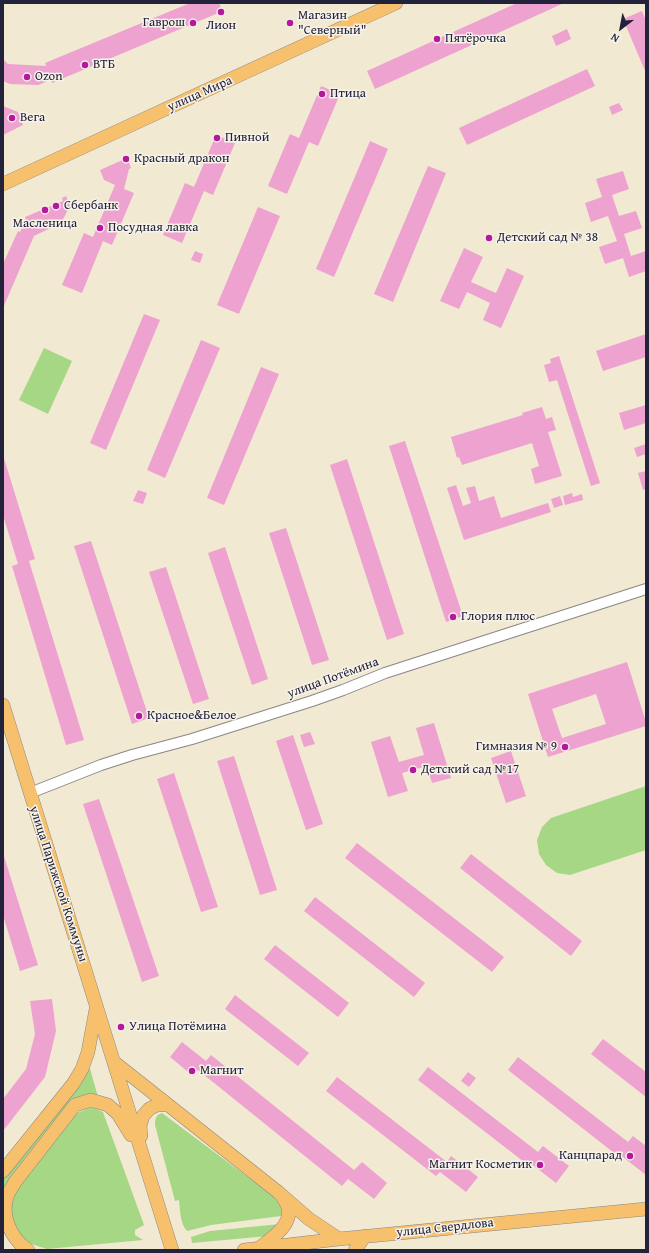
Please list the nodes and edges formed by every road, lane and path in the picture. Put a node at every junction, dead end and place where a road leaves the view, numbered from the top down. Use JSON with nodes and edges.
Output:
{"nodes":[{"id":1,"x":396,"y":3,"type":"edge"},
{"id":2,"x":3,"y":184,"type":"edge"},
{"id":3,"x":646,"y":589,"type":"edge"},
{"id":4,"x":3,"y":705,"type":"edge"},
{"id":5,"x":30,"y":792,"type":"junction"},
{"id":6,"x":97,"y":1005,"type":"junction"},
{"id":7,"x":114,"y":1062,"type":"junction"},
{"id":8,"x":168,"y":1105,"type":"junction"},
{"id":9,"x":143,"y":1157,"type":"junction"},
{"id":10,"x":3,"y":1171,"type":"edge"},
{"id":11,"x":278,"y":1192,"type":"junction"},
{"id":12,"x":646,"y":1209,"type":"edge"},
{"id":13,"x":365,"y":1236,"type":"junction"},
{"id":14,"x":339,"y":1239,"type":"junction"},
{"id":15,"x":258,"y":1249,"type":"junction"},
{"id":16,"x":28,"y":1250,"type":"edge"},
{"id":17,"x":172,"y":1250,"type":"edge"},
{"id":18,"x":244,"y":1250,"type":"edge"},
{"id":19,"x":355,"y":1250,"type":"edge"}],
"edges":[{"from":1,"to":2,"type":"main road","name":"улица Мира"},
{"from":3,"to":5,"type":"street","name":"улица Потёмина"},
{"from":4,"to":5,"type":"main road","name":"улица Парижской Коммуны"},
{"from":5,"to":6,"type":"main road","name":"улица Парижской Коммуны"},
{"from":6,"to":7,"type":"main road","name":"улица Парижской Коммуны"},
{"from":6,"to":10,"type":"main road"},
{"from":7,"to":8,"type":"main road"},
{"from":7,"to":9,"type":"main road","name":"улица Парижской Коммуны"},
{"from":8,"to":9,"type":"main road"},
{"from":8,"to":11,"type":"main road"},
{"from":9,"to":16,"type":"main road"},
{"from":9,"to":17,"type":"main road"},
{"from":11,"to":14,"type":"main road"},
{"from":11,"to":15,"type":"main road"},
{"from":12,"to":13,"type":"main road","name":"улица Свердлова"},
{"from":13,"to":14,"type":"main road","name":"улица Свердлова"},
{"from":13,"to":19,"type":"main road"},
{"from":14,"to":15,"type":"main road","name":"улица Свердлова"},
{"from":15,"to":18,"type":"main road","name":"улица Свердлова"}]}
